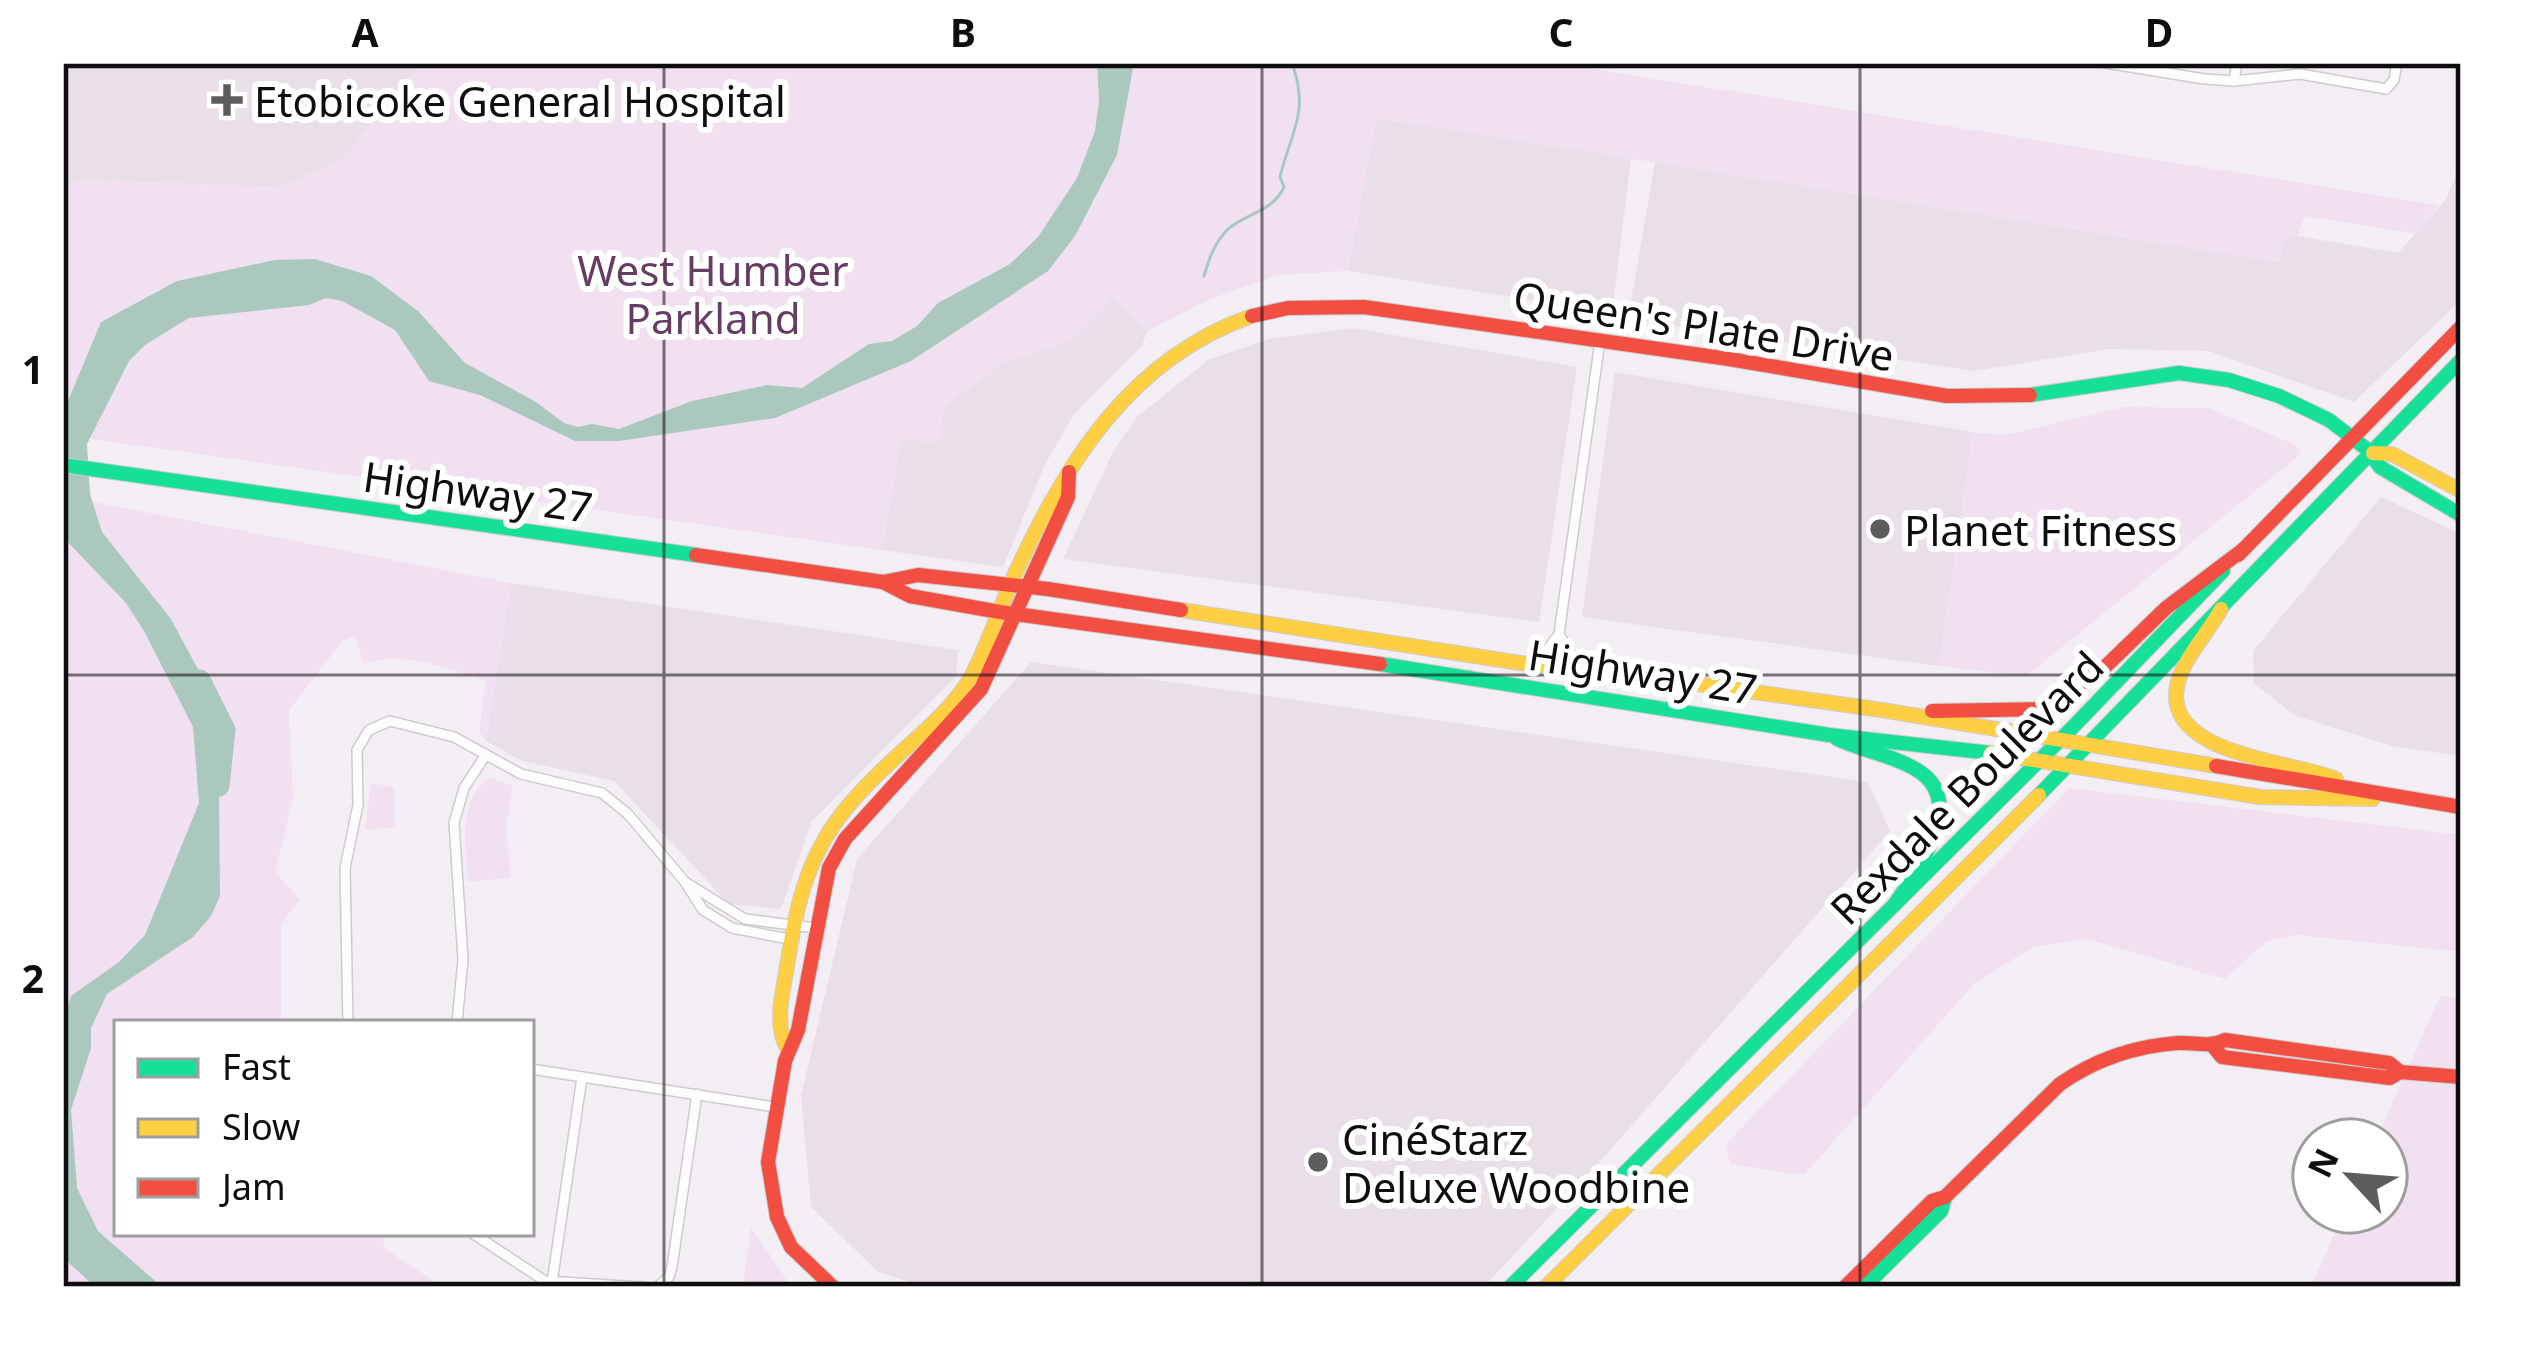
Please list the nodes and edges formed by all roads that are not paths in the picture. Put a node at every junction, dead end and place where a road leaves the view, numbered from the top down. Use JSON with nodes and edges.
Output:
{"nodes":[{"id":1,"x":2106,"y":63,"type":"edge"},
{"id":2,"x":2237,"y":63,"type":"edge"},
{"id":3,"x":2397,"y":63,"type":"edge"},
{"id":4,"x":2234,"y":81,"type":"junction"},
{"id":5,"x":2461,"y":327,"type":"edge"},
{"id":6,"x":1600,"y":341,"type":"junction"},
{"id":7,"x":2461,"y":360,"type":"edge"},
{"id":8,"x":2353,"y":436,"type":"junction"},
{"id":9,"x":2374,"y":453,"type":"junction"},
{"id":10,"x":63,"y":465,"type":"edge"},
{"id":11,"x":1069,"y":472,"type":"junction"},
{"id":12,"x":2461,"y":491,"type":"edge"},
{"id":13,"x":2461,"y":515,"type":"edge"},
{"id":14,"x":2244,"y":549,"type":"junction"},
{"id":15,"x":883,"y":582,"type":"junction"},
{"id":16,"x":1012,"y":584,"type":"junction"},
{"id":17,"x":1029,"y":587,"type":"junction"},
{"id":18,"x":2221,"y":609,"type":"junction"},
{"id":19,"x":1000,"y":612,"type":"junction"},
{"id":20,"x":1016,"y":614,"type":"junction"},
{"id":21,"x":1559,"y":634,"type":"junction"},
{"id":22,"x":1520,"y":663,"type":"junction"},
{"id":23,"x":1606,"y":670,"type":"junction"},
{"id":24,"x":1882,"y":710,"type":"junction"},
{"id":25,"x":1828,"y":735,"type":"junction"},
{"id":26,"x":2060,"y":740,"type":"junction"},
{"id":27,"x":2089,"y":744,"type":"junction"},
{"id":28,"x":485,"y":756,"type":"junction"},
{"id":29,"x":2040,"y":760,"type":"junction"},
{"id":30,"x":2069,"y":764,"type":"junction"},
{"id":31,"x":890,"y":766,"type":"junction"},
{"id":32,"x":903,"y":778,"type":"junction"},
{"id":33,"x":2356,"y":788,"type":"junction"},
{"id":34,"x":2396,"y":798,"type":"junction"},
{"id":35,"x":2461,"y":807,"type":"edge"},
{"id":36,"x":1895,"y":904,"type":"junction"},
{"id":37,"x":816,"y":928,"type":"junction"},
{"id":38,"x":795,"y":933,"type":"junction"},
{"id":39,"x":348,"y":1020,"type":"edge"},
{"id":40,"x":457,"y":1020,"type":"edge"},
{"id":41,"x":788,"y":1048,"type":"junction"},
{"id":42,"x":534,"y":1069,"type":"edge"},
{"id":43,"x":582,"y":1077,"type":"junction"},
{"id":44,"x":2461,"y":1077,"type":"edge"},
{"id":45,"x":697,"y":1094,"type":"junction"},
{"id":46,"x":775,"y":1107,"type":"junction"},
{"id":47,"x":1945,"y":1198,"type":"junction"},
{"id":48,"x":476,"y":1236,"type":"edge"},
{"id":49,"x":552,"y":1283,"type":"junction"},
{"id":50,"x":641,"y":1287,"type":"edge"},
{"id":51,"x":657,"y":1287,"type":"edge"},
{"id":52,"x":833,"y":1287,"type":"edge"},
{"id":53,"x":1510,"y":1287,"type":"edge"},
{"id":54,"x":1546,"y":1287,"type":"edge"},
{"id":55,"x":1845,"y":1287,"type":"edge"},
{"id":56,"x":1864,"y":1287,"type":"edge"}],
"edges":[{"from":1,"to":4,"type":"street"},
{"from":2,"to":4,"type":"street"},
{"from":3,"to":4,"type":"street"},
{"from":5,"to":8,"type":"main road","name":"Rexdale Boulevard"},
{"from":6,"to":8,"type":"main road","name":"Queen's Plate Drive"},
{"from":6,"to":11,"type":"main road","name":"Queen's Plate Drive"},
{"from":6,"to":21,"type":"street"},
{"from":7,"to":9,"type":"main road","name":"Rexdale Boulevard"},
{"from":8,"to":9,"type":"main road","name":"Queen's Plate Drive"},
{"from":8,"to":14,"type":"main road","name":"Rexdale Boulevard"},
{"from":9,"to":12,"type":"main road","name":"Queen's Plate Drive"},
{"from":9,"to":13,"type":"main road","name":"Queen's Plate Drive"},
{"from":9,"to":18,"type":"main road","name":"Rexdale Boulevard"},
{"from":10,"to":15,"type":"main road","name":"Highway 27"},
{"from":11,"to":16,"type":"main road","name":"Queen's Plate Drive"},
{"from":11,"to":17,"type":"main road","name":"Queen's Plate Drive"},
{"from":14,"to":24,"type":"main road"},
{"from":14,"to":26,"type":"main road","name":"Rexdale Boulevard"},
{"from":15,"to":16,"type":"main road","name":"Highway 27"},
{"from":15,"to":19,"type":"main road","name":"Highway 27"},
{"from":16,"to":17,"type":"main road","name":"Highway 27"},
{"from":16,"to":19,"type":"main road","name":"Queen's Plate Drive"},
{"from":17,"to":20,"type":"main road","name":"Queen's Plate Drive"},
{"from":17,"to":22,"type":"main road","name":"Highway 27"},
{"from":18,"to":27,"type":"main road","name":"Rexdale Boulevard"},
{"from":18,"to":33,"type":"main road"},
{"from":19,"to":20,"type":"main road","name":"Highway 27"},
{"from":19,"to":31,"type":"main road","name":"Queen's Plate Drive"},
{"from":20,"to":25,"type":"main road","name":"Highway 27"},
{"from":20,"to":32,"type":"main road","name":"Queen's Plate Drive"},
{"from":21,"to":22,"type":"street"},
{"from":21,"to":23,"type":"street"},
{"from":22,"to":23,"type":"main road","name":"Highway 27"},
{"from":23,"to":24,"type":"main road","name":"Highway 27"},
{"from":24,"to":26,"type":"main road","name":"Highway 27"},
{"from":25,"to":29,"type":"main road","name":"Highway 27"},
{"from":25,"to":36,"type":"main road"},
{"from":26,"to":27,"type":"main road","name":"Highway 27"},
{"from":26,"to":29,"type":"main road","name":"Rexdale Boulevard"},
{"from":27,"to":30,"type":"main road","name":"Rexdale Boulevard"},
{"from":27,"to":33,"type":"main road","name":"Highway 27"},
{"from":28,"to":38,"type":"street"},
{"from":28,"to":39,"type":"street"},
{"from":28,"to":40,"type":"street"},
{"from":29,"to":30,"type":"main road","name":"Highway 27"},
{"from":29,"to":36,"type":"main road","name":"Rexdale Boulevard"},
{"from":30,"to":34,"type":"main road","name":"Highway 27"},
{"from":30,"to":54,"type":"main road","name":"Rexdale Boulevard"},
{"from":31,"to":32,"type":"main road"},
{"from":31,"to":38,"type":"main road","name":"Queen's Plate Drive"},
{"from":32,"to":37,"type":"main road","name":"Queen's Plate Drive"},
{"from":33,"to":34,"type":"main road","name":"Highway 27"},
{"from":34,"to":35,"type":"main road","name":"Highway 27"},
{"from":36,"to":53,"type":"main road","name":"Rexdale Boulevard"},
{"from":37,"to":38,"type":"street"},
{"from":37,"to":41,"type":"main road","name":"Queen's Plate Drive"},
{"from":38,"to":41,"type":"main road","name":"Queen's Plate Drive"},
{"from":41,"to":46,"type":"main road","name":"Queen's Plate Drive"},
{"from":42,"to":43,"type":"street"},
{"from":43,"to":45,"type":"street"},
{"from":43,"to":49,"type":"street"},
{"from":44,"to":47,"type":"main road"},
{"from":45,"to":46,"type":"street"},
{"from":45,"to":51,"type":"street"},
{"from":46,"to":52,"type":"main road","name":"Queen's Plate Drive"},
{"from":47,"to":55,"type":"main road"},
{"from":47,"to":56,"type":"main road"},
{"from":48,"to":49,"type":"street"},
{"from":49,"to":50,"type":"street"}]}
